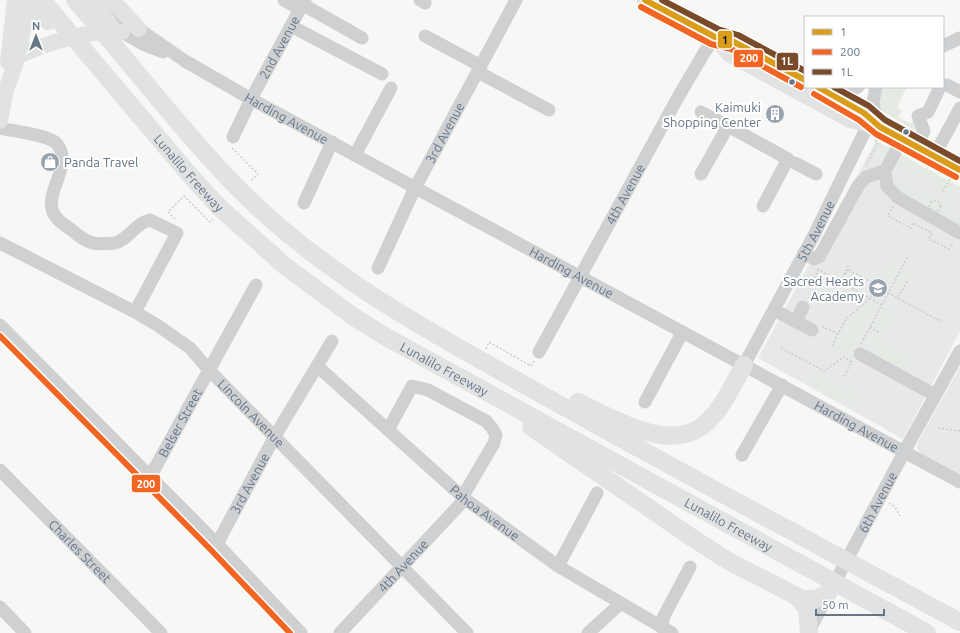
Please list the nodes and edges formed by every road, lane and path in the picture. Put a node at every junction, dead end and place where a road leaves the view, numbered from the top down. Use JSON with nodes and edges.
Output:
{"nodes":[{"id":1,"x":15,"y":0,"type":"edge"},
{"id":2,"x":28,"y":0,"type":"edge"},
{"id":3,"x":42,"y":0,"type":"edge"},
{"id":4,"x":66,"y":0,"type":"edge"},
{"id":5,"x":75,"y":0,"type":"edge"},
{"id":6,"x":91,"y":0,"type":"edge"},
{"id":7,"x":112,"y":0,"type":"edge"},
{"id":8,"x":284,"y":0,"type":"edge"},
{"id":9,"x":516,"y":0,"type":"edge"},
{"id":10,"x":646,"y":0,"type":"edge"},
{"id":11,"x":302,"y":5,"type":"edge"},
{"id":12,"x":292,"y":26,"type":"junction"},
{"id":13,"x":139,"y":29,"type":"junction"},
{"id":14,"x":122,"y":32,"type":"junction"},
{"id":15,"x":425,"y":36,"type":"dead end"},
{"id":16,"x":715,"y":37,"type":"junction"},
{"id":17,"x":362,"y":38,"type":"dead end"},
{"id":18,"x":960,"y":38,"type":"edge"},
{"id":19,"x":944,"y":46,"type":"edge"},
{"id":20,"x":18,"y":56,"type":"junction"},
{"id":21,"x":185,"y":61,"type":"junction"},
{"id":22,"x":750,"y":65,"type":"junction"},
{"id":23,"x":479,"y":69,"type":"junction"},
{"id":24,"x":382,"y":74,"type":"dead end"},
{"id":25,"x":107,"y":76,"type":"junction"},
{"id":26,"x":804,"y":79,"type":"edge"},
{"id":27,"x":944,"y":85,"type":"edge"},
{"id":28,"x":148,"y":86,"type":"junction"},
{"id":29,"x":804,"y":86,"type":"edge"},
{"id":30,"x":391,"y":88,"type":"dead end"},
{"id":31,"x":807,"y":88,"type":"edge"},
{"id":32,"x":820,"y":88,"type":"edge"},
{"id":33,"x":856,"y":88,"type":"edge"},
{"id":34,"x":876,"y":88,"type":"edge"},
{"id":35,"x":940,"y":88,"type":"edge"},
{"id":36,"x":960,"y":92,"type":"edge"},
{"id":37,"x":5,"y":94,"type":"junction"},
{"id":38,"x":837,"y":97,"type":"junction"},
{"id":39,"x":251,"y":99,"type":"junction"},
{"id":40,"x":960,"y":108,"type":"edge"},
{"id":41,"x":549,"y":110,"type":"dead end"},
{"id":42,"x":701,"y":112,"type":"dead end"},
{"id":43,"x":0,"y":121,"type":"edge"},
{"id":44,"x":724,"y":124,"type":"junction"},
{"id":45,"x":0,"y":128,"type":"edge"},
{"id":46,"x":877,"y":130,"type":"junction"},
{"id":47,"x":233,"y":137,"type":"dead end"},
{"id":48,"x":902,"y":139,"type":"junction"},
{"id":49,"x":332,"y":142,"type":"junction"},
{"id":50,"x":916,"y":146,"type":"junction"},
{"id":51,"x":355,"y":155,"type":"junction"},
{"id":52,"x":934,"y":156,"type":"junction"},
{"id":53,"x":791,"y":161,"type":"junction"},
{"id":54,"x":865,"y":168,"type":"dead end"},
{"id":55,"x":884,"y":172,"type":"junction"},
{"id":56,"x":701,"y":174,"type":"dead end"},
{"id":57,"x":816,"y":174,"type":"dead end"},
{"id":58,"x":955,"y":174,"type":"edge"},
{"id":59,"x":415,"y":188,"type":"junction"},
{"id":60,"x":943,"y":191,"type":"dead end"},
{"id":61,"x":895,"y":201,"type":"dead end"},
{"id":62,"x":304,"y":203,"type":"dead end"},
{"id":63,"x":763,"y":206,"type":"dead end"},
{"id":64,"x":957,"y":237,"type":"edge"},
{"id":65,"x":0,"y":243,"type":"edge"},
{"id":66,"x":804,"y":253,"type":"junction"},
{"id":67,"x":908,"y":256,"type":"dead end"},
{"id":68,"x":812,"y":266,"type":"dead end"},
{"id":69,"x":378,"y":268,"type":"dead end"},
{"id":70,"x":849,"y":268,"type":"junction"},
{"id":71,"x":845,"y":274,"type":"junction"},
{"id":72,"x":579,"y":278,"type":"junction"},
{"id":73,"x":908,"y":280,"type":"dead end"},
{"id":74,"x":840,"y":282,"type":"junction"},
{"id":75,"x":256,"y":285,"type":"dead end"},
{"id":76,"x":877,"y":286,"type":"junction"},
{"id":77,"x":888,"y":293,"type":"junction"},
{"id":78,"x":870,"y":298,"type":"junction"},
{"id":79,"x":898,"y":298,"type":"junction"},
{"id":80,"x":882,"y":305,"type":"junction"},
{"id":81,"x":803,"y":307,"type":"dead end"},
{"id":82,"x":774,"y":310,"type":"junction"},
{"id":83,"x":135,"y":312,"type":"junction"},
{"id":84,"x":796,"y":321,"type":"junction"},
{"id":85,"x":944,"y":323,"type":"dead end"},
{"id":86,"x":0,"y":325,"type":"edge"},
{"id":87,"x":815,"y":327,"type":"joint"},
{"id":88,"x":870,"y":327,"type":"junction"},
{"id":89,"x":682,"y":333,"type":"junction"},
{"id":90,"x":880,"y":333,"type":"dead end"},
{"id":91,"x":838,"y":334,"type":"junction"},
{"id":92,"x":442,"y":338,"type":"junction"},
{"id":93,"x":332,"y":341,"type":"dead end"},
{"id":94,"x":832,"y":346,"type":"dead end"},
{"id":95,"x":782,"y":348,"type":"dead end"},
{"id":96,"x":960,"y":351,"type":"edge"},
{"id":97,"x":539,"y":352,"type":"dead end"},
{"id":98,"x":858,"y":352,"type":"junction"},
{"id":99,"x":845,"y":358,"type":"dead end"},
{"id":100,"x":744,"y":365,"type":"junction"},
{"id":101,"x":317,"y":366,"type":"junction"},
{"id":102,"x":209,"y":370,"type":"junction"},
{"id":103,"x":844,"y":376,"type":"dead end"},
{"id":104,"x":463,"y":380,"type":"junction"},
{"id":105,"x":782,"y":385,"type":"junction"},
{"id":106,"x":935,"y":395,"type":"junction"},
{"id":107,"x":645,"y":402,"type":"dead end"},
{"id":108,"x":938,"y":428,"type":"dead end"},
{"id":109,"x":388,"y":430,"type":"junction"},
{"id":110,"x":960,"y":431,"type":"edge"},
{"id":111,"x":275,"y":436,"type":"junction"},
{"id":112,"x":904,"y":451,"type":"junction"},
{"id":113,"x":742,"y":456,"type":"dead end"},
{"id":114,"x":0,"y":470,"type":"edge"},
{"id":115,"x":150,"y":477,"type":"junction"},
{"id":116,"x":960,"y":482,"type":"edge"},
{"id":117,"x":597,"y":493,"type":"dead end"},
{"id":118,"x":464,"y":497,"type":"junction"},
{"id":119,"x":893,"y":505,"type":"dead end"},
{"id":120,"x":900,"y":516,"type":"dead end"},
{"id":121,"x":217,"y":544,"type":"junction"},
{"id":122,"x":558,"y":566,"type":"junction"},
{"id":123,"x":690,"y":567,"type":"dead end"},
{"id":124,"x":403,"y":568,"type":"junction"},
{"id":125,"x":829,"y":592,"type":"junction"},
{"id":126,"x":796,"y":596,"type":"junction"},
{"id":127,"x":620,"y":604,"type":"junction"},
{"id":128,"x":0,"y":607,"type":"edge"},
{"id":129,"x":960,"y":622,"type":"edge"},
{"id":130,"x":666,"y":630,"type":"edge"},
{"id":131,"x":25,"y":633,"type":"edge"},
{"id":132,"x":161,"y":633,"type":"edge"},
{"id":133,"x":301,"y":633,"type":"edge"},
{"id":134,"x":340,"y":633,"type":"edge"},
{"id":135,"x":466,"y":633,"type":"edge"},
{"id":136,"x":588,"y":633,"type":"edge"},
{"id":137,"x":808,"y":633,"type":"edge"},
{"id":138,"x":927,"y":633,"type":"edge"}],
"edges":[{"from":1,"to":37,"type":"main road"},
{"from":2,"to":20,"type":"main road"},
{"from":2,"to":25,"type":"highway"},
{"from":3,"to":25,"type":"highway","name":"Lunalilo Freeway"},
{"from":4,"to":14,"type":"street","name":"Harding Avenue"},
{"from":5,"to":28,"type":"highway","name":"Lunalilo Freeway"},
{"from":6,"to":13,"type":"street","name":"Harding Avenue"},
{"from":6,"to":28,"type":"highway"},
{"from":7,"to":13,"type":"main road"},
{"from":8,"to":11,"type":"street"},
{"from":9,"to":23,"type":"street","name":"3rd Avenue"},
{"from":10,"to":16,"type":"main road"},
{"from":11,"to":12,"type":"street","name":"2nd Avenue"},
{"from":11,"to":17,"type":"street"},
{"from":12,"to":24,"type":"street"},
{"from":12,"to":39,"type":"street","name":"2nd Avenue"},
{"from":13,"to":21,"type":"street","name":"Harding Avenue"},
{"from":14,"to":20,"type":"main road"},
{"from":14,"to":21,"type":"street","name":"Harding Avenue"},
{"from":15,"to":23,"type":"street"},
{"from":16,"to":22,"type":"main road"},
{"from":16,"to":26,"type":"main road"},
{"from":16,"to":72,"type":"street","name":"4th Avenue"},
{"from":18,"to":19,"type":"street"},
{"from":20,"to":37,"type":"main road"},
{"from":21,"to":39,"type":"street","name":"Harding Avenue"},
{"from":22,"to":29,"type":"street"},
{"from":22,"to":46,"type":"main road"},
{"from":23,"to":41,"type":"street"},
{"from":23,"to":59,"type":"street","name":"3rd Avenue"},
{"from":25,"to":104,"type":"highway","name":"Lunalilo Freeway"},
{"from":27,"to":36,"type":"street"},
{"from":28,"to":92,"type":"highway","name":"Lunalilo Freeway"},
{"from":30,"to":51,"type":"street"},
{"from":31,"to":38,"type":"street"},
{"from":32,"to":38,"type":"main road"},
{"from":33,"to":38,"type":"street"},
{"from":34,"to":46,"type":"street"},
{"from":35,"to":50,"type":"street"},
{"from":37,"to":43,"type":"main road"},
{"from":38,"to":46,"type":"main road"},
{"from":39,"to":47,"type":"street","name":"2nd Avenue"},
{"from":39,"to":49,"type":"street","name":"Harding Avenue"},
{"from":40,"to":52,"type":"street"},
{"from":42,"to":44,"type":"street"},
{"from":44,"to":53,"type":"street"},
{"from":44,"to":56,"type":"street"},
{"from":45,"to":83,"type":"street"},
{"from":46,"to":48,"type":"main road"},
{"from":46,"to":54,"type":"path"},
{"from":46,"to":66,"type":"street","name":"5th Avenue"},
{"from":48,"to":50,"type":"main road"},
{"from":48,"to":55,"type":"street"},
{"from":49,"to":51,"type":"street","name":"Harding Avenue"},
{"from":49,"to":62,"type":"street"},
{"from":50,"to":52,"type":"main road"},
{"from":51,"to":59,"type":"street","name":"Harding Avenue"},
{"from":52,"to":58,"type":"main road"},
{"from":53,"to":57,"type":"street"},
{"from":53,"to":63,"type":"street"},
{"from":55,"to":64,"type":"street"},
{"from":55,"to":66,"type":"street"},
{"from":58,"to":60,"type":"path"},
{"from":59,"to":69,"type":"street","name":"3rd Avenue"},
{"from":59,"to":72,"type":"street","name":"Harding Avenue"},
{"from":61,"to":64,"type":"path"},
{"from":65,"to":83,"type":"street","name":"Lincoln Avenue"},
{"from":66,"to":82,"type":"street","name":"5th Avenue"},
{"from":67,"to":77,"type":"path"},
{"from":68,"to":74,"type":"path"},
{"from":70,"to":71,"type":"path"},
{"from":70,"to":71,"type":"path"},
{"from":70,"to":76,"type":"path"},
{"from":71,"to":74,"type":"path"},
{"from":72,"to":89,"type":"street","name":"Harding Avenue"},
{"from":72,"to":97,"type":"street","name":"4th Avenue"},
{"from":73,"to":79,"type":"path"},
{"from":74,"to":78,"type":"path"},
{"from":75,"to":102,"type":"street","name":"Belser Street"},
{"from":76,"to":77,"type":"path"},
{"from":76,"to":78,"type":"path"},
{"from":77,"to":79,"type":"path"},
{"from":77,"to":80,"type":"path"},
{"from":78,"to":80,"type":"path"},
{"from":78,"to":91,"type":"path"},
{"from":79,"to":85,"type":"path"},
{"from":80,"to":88,"type":"path"},
{"from":81,"to":84,"type":"street"},
{"from":82,"to":84,"type":"street"},
{"from":82,"to":100,"type":"street","name":"5th Avenue"},
{"from":83,"to":102,"type":"street","name":"Lincoln Avenue"},
{"from":84,"to":87,"type":"street"},
{"from":86,"to":115,"type":"street"},
{"from":87,"to":91,"type":"path"},
{"from":88,"to":90,"type":"path"},
{"from":88,"to":98,"type":"path"},
{"from":89,"to":100,"type":"street","name":"Harding Avenue"},
{"from":89,"to":107,"type":"street"},
{"from":91,"to":94,"type":"path"},
{"from":92,"to":100,"type":"highway"},
{"from":92,"to":129,"type":"highway","name":"Lunalilo Freeway"},
{"from":93,"to":101,"type":"street","name":"3rd Avenue"},
{"from":95,"to":99,"type":"path"},
{"from":96,"to":106,"type":"street","name":"6th Avenue"},
{"from":98,"to":103,"type":"path"},
{"from":98,"to":106,"type":"street"},
{"from":100,"to":105,"type":"street","name":"Harding Avenue"},
{"from":101,"to":109,"type":"street","name":"Pahoa Avenue"},
{"from":101,"to":111,"type":"street","name":"3rd Avenue"},
{"from":102,"to":111,"type":"street","name":"Lincoln Avenue"},
{"from":102,"to":115,"type":"street","name":"Belser Street"},
{"from":104,"to":126,"type":"highway"},
{"from":104,"to":138,"type":"highway","name":"Lunalilo Freeway"},
{"from":105,"to":112,"type":"street","name":"Harding Avenue"},
{"from":105,"to":113,"type":"street"},
{"from":106,"to":112,"type":"street","name":"6th Avenue"},
{"from":108,"to":110,"type":"path"},
{"from":109,"to":118,"type":"street","name":"Pahoa Avenue"},
{"from":109,"to":118,"type":"street","name":"4th Avenue"},
{"from":111,"to":121,"type":"street","name":"3rd Avenue"},
{"from":111,"to":124,"type":"street","name":"Lincoln Avenue"},
{"from":112,"to":116,"type":"street","name":"Harding Avenue"},
{"from":112,"to":125,"type":"street","name":"6th Avenue"},
{"from":114,"to":132,"type":"street","name":"Charles Street"},
{"from":115,"to":121,"type":"street"},
{"from":117,"to":122,"type":"street"},
{"from":118,"to":122,"type":"street","name":"Pahoa Avenue"},
{"from":118,"to":124,"type":"street","name":"4th Avenue"},
{"from":119,"to":120,"type":"path"},
{"from":121,"to":133,"type":"street"},
{"from":122,"to":127,"type":"street","name":"Pahoa Avenue"},
{"from":123,"to":130,"type":"street"},
{"from":124,"to":134,"type":"street","name":"4th Avenue"},
{"from":124,"to":135,"type":"street","name":"Lincoln Avenue"},
{"from":125,"to":126,"type":"highway"},
{"from":125,"to":137,"type":"street","name":"6th Avenue"},
{"from":126,"to":137,"type":"highway"},
{"from":127,"to":130,"type":"street","name":"Pahoa Avenue"},
{"from":127,"to":136,"type":"street"},
{"from":128,"to":131,"type":"street"}]}
